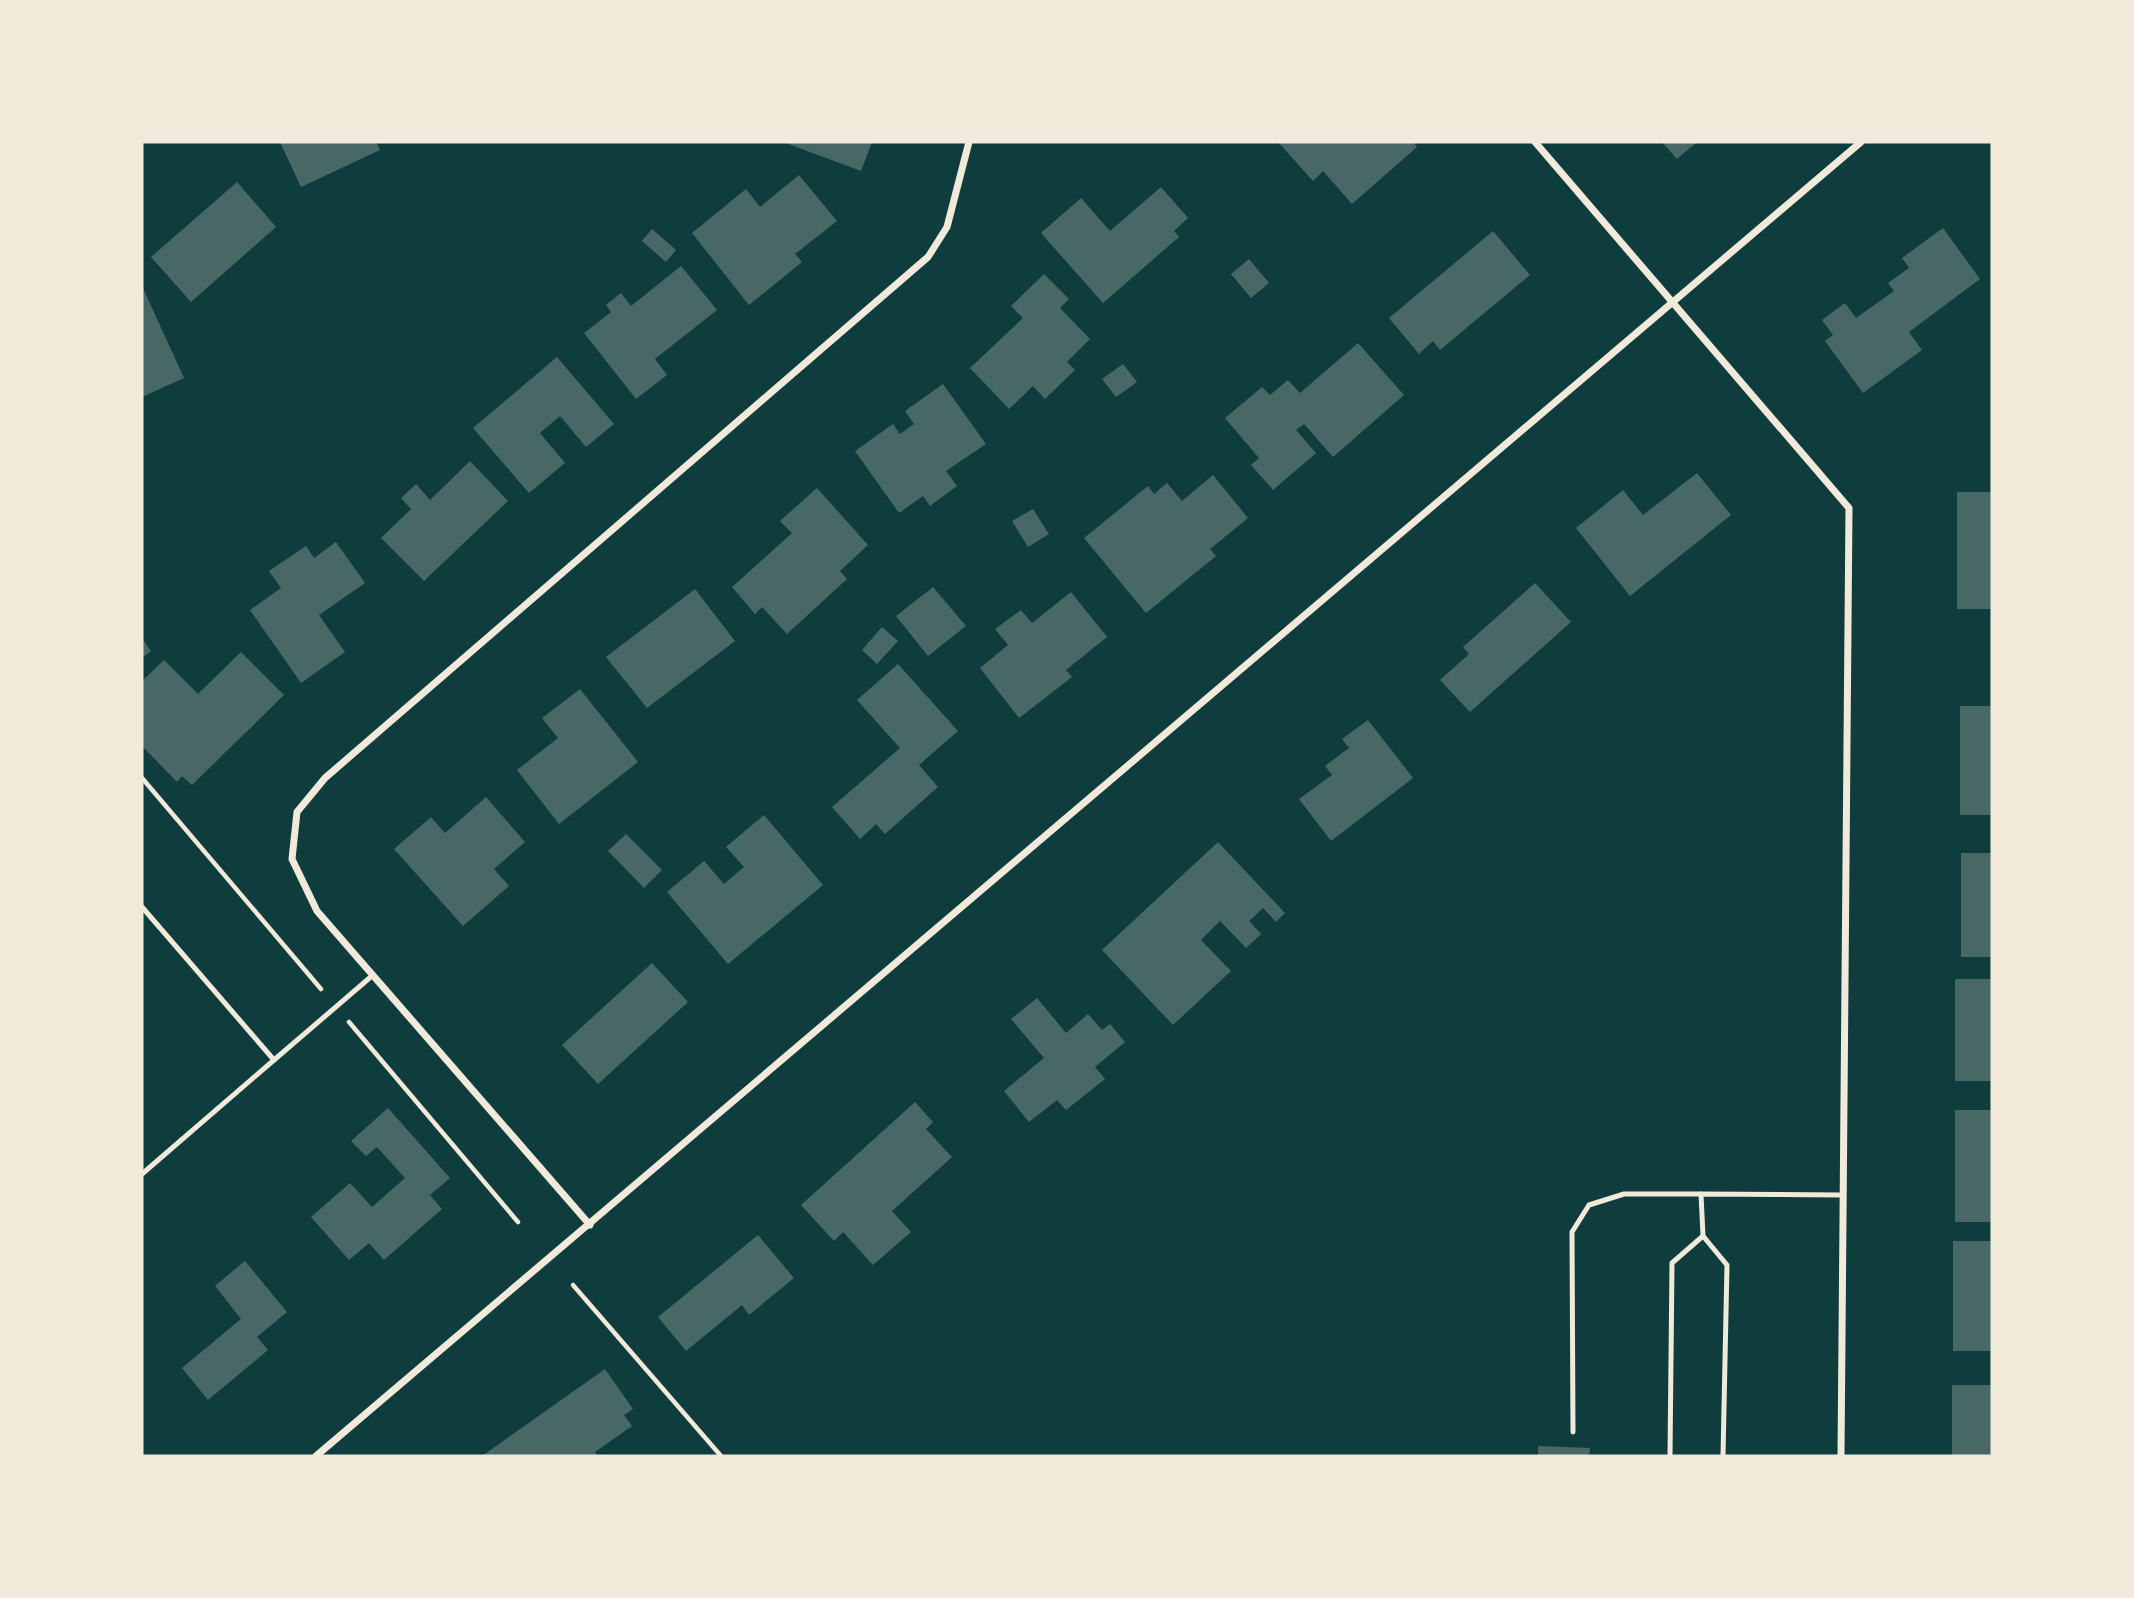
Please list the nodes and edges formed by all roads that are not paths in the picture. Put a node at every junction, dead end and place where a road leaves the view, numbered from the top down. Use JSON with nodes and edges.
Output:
{"nodes":[{"id":1,"x":969,"y":142,"type":"edge"},
{"id":2,"x":1535,"y":142,"type":"edge"},
{"id":3,"x":1861,"y":142,"type":"edge"},
{"id":4,"x":1673,"y":301,"type":"junction"},
{"id":5,"x":142,"y":907,"type":"edge"},
{"id":6,"x":373,"y":975,"type":"junction"},
{"id":7,"x":274,"y":1060,"type":"junction"},
{"id":8,"x":142,"y":1174,"type":"edge"},
{"id":9,"x":1701,"y":1194,"type":"junction"},
{"id":10,"x":1843,"y":1195,"type":"junction"},
{"id":11,"x":590,"y":1225,"type":"junction"},
{"id":12,"x":1703,"y":1236,"type":"junction"},
{"id":13,"x":1573,"y":1432,"type":"dead end"},
{"id":14,"x":316,"y":1456,"type":"edge"},
{"id":15,"x":1670,"y":1456,"type":"edge"},
{"id":16,"x":1723,"y":1456,"type":"edge"},
{"id":17,"x":1841,"y":1456,"type":"edge"}],
"edges":[{"from":1,"to":6,"type":"street"},
{"from":2,"to":4,"type":"street"},
{"from":3,"to":4,"type":"street"},
{"from":4,"to":10,"type":"street"},
{"from":4,"to":11,"type":"street"},
{"from":5,"to":7,"type":"lane"},
{"from":6,"to":7,"type":"lane"},
{"from":6,"to":11,"type":"street"},
{"from":7,"to":8,"type":"lane"},
{"from":9,"to":10,"type":"lane"},
{"from":9,"to":12,"type":"lane"},
{"from":9,"to":13,"type":"lane"},
{"from":10,"to":17,"type":"street"},
{"from":11,"to":14,"type":"street"},
{"from":12,"to":15,"type":"lane"},
{"from":12,"to":16,"type":"lane"}]}
